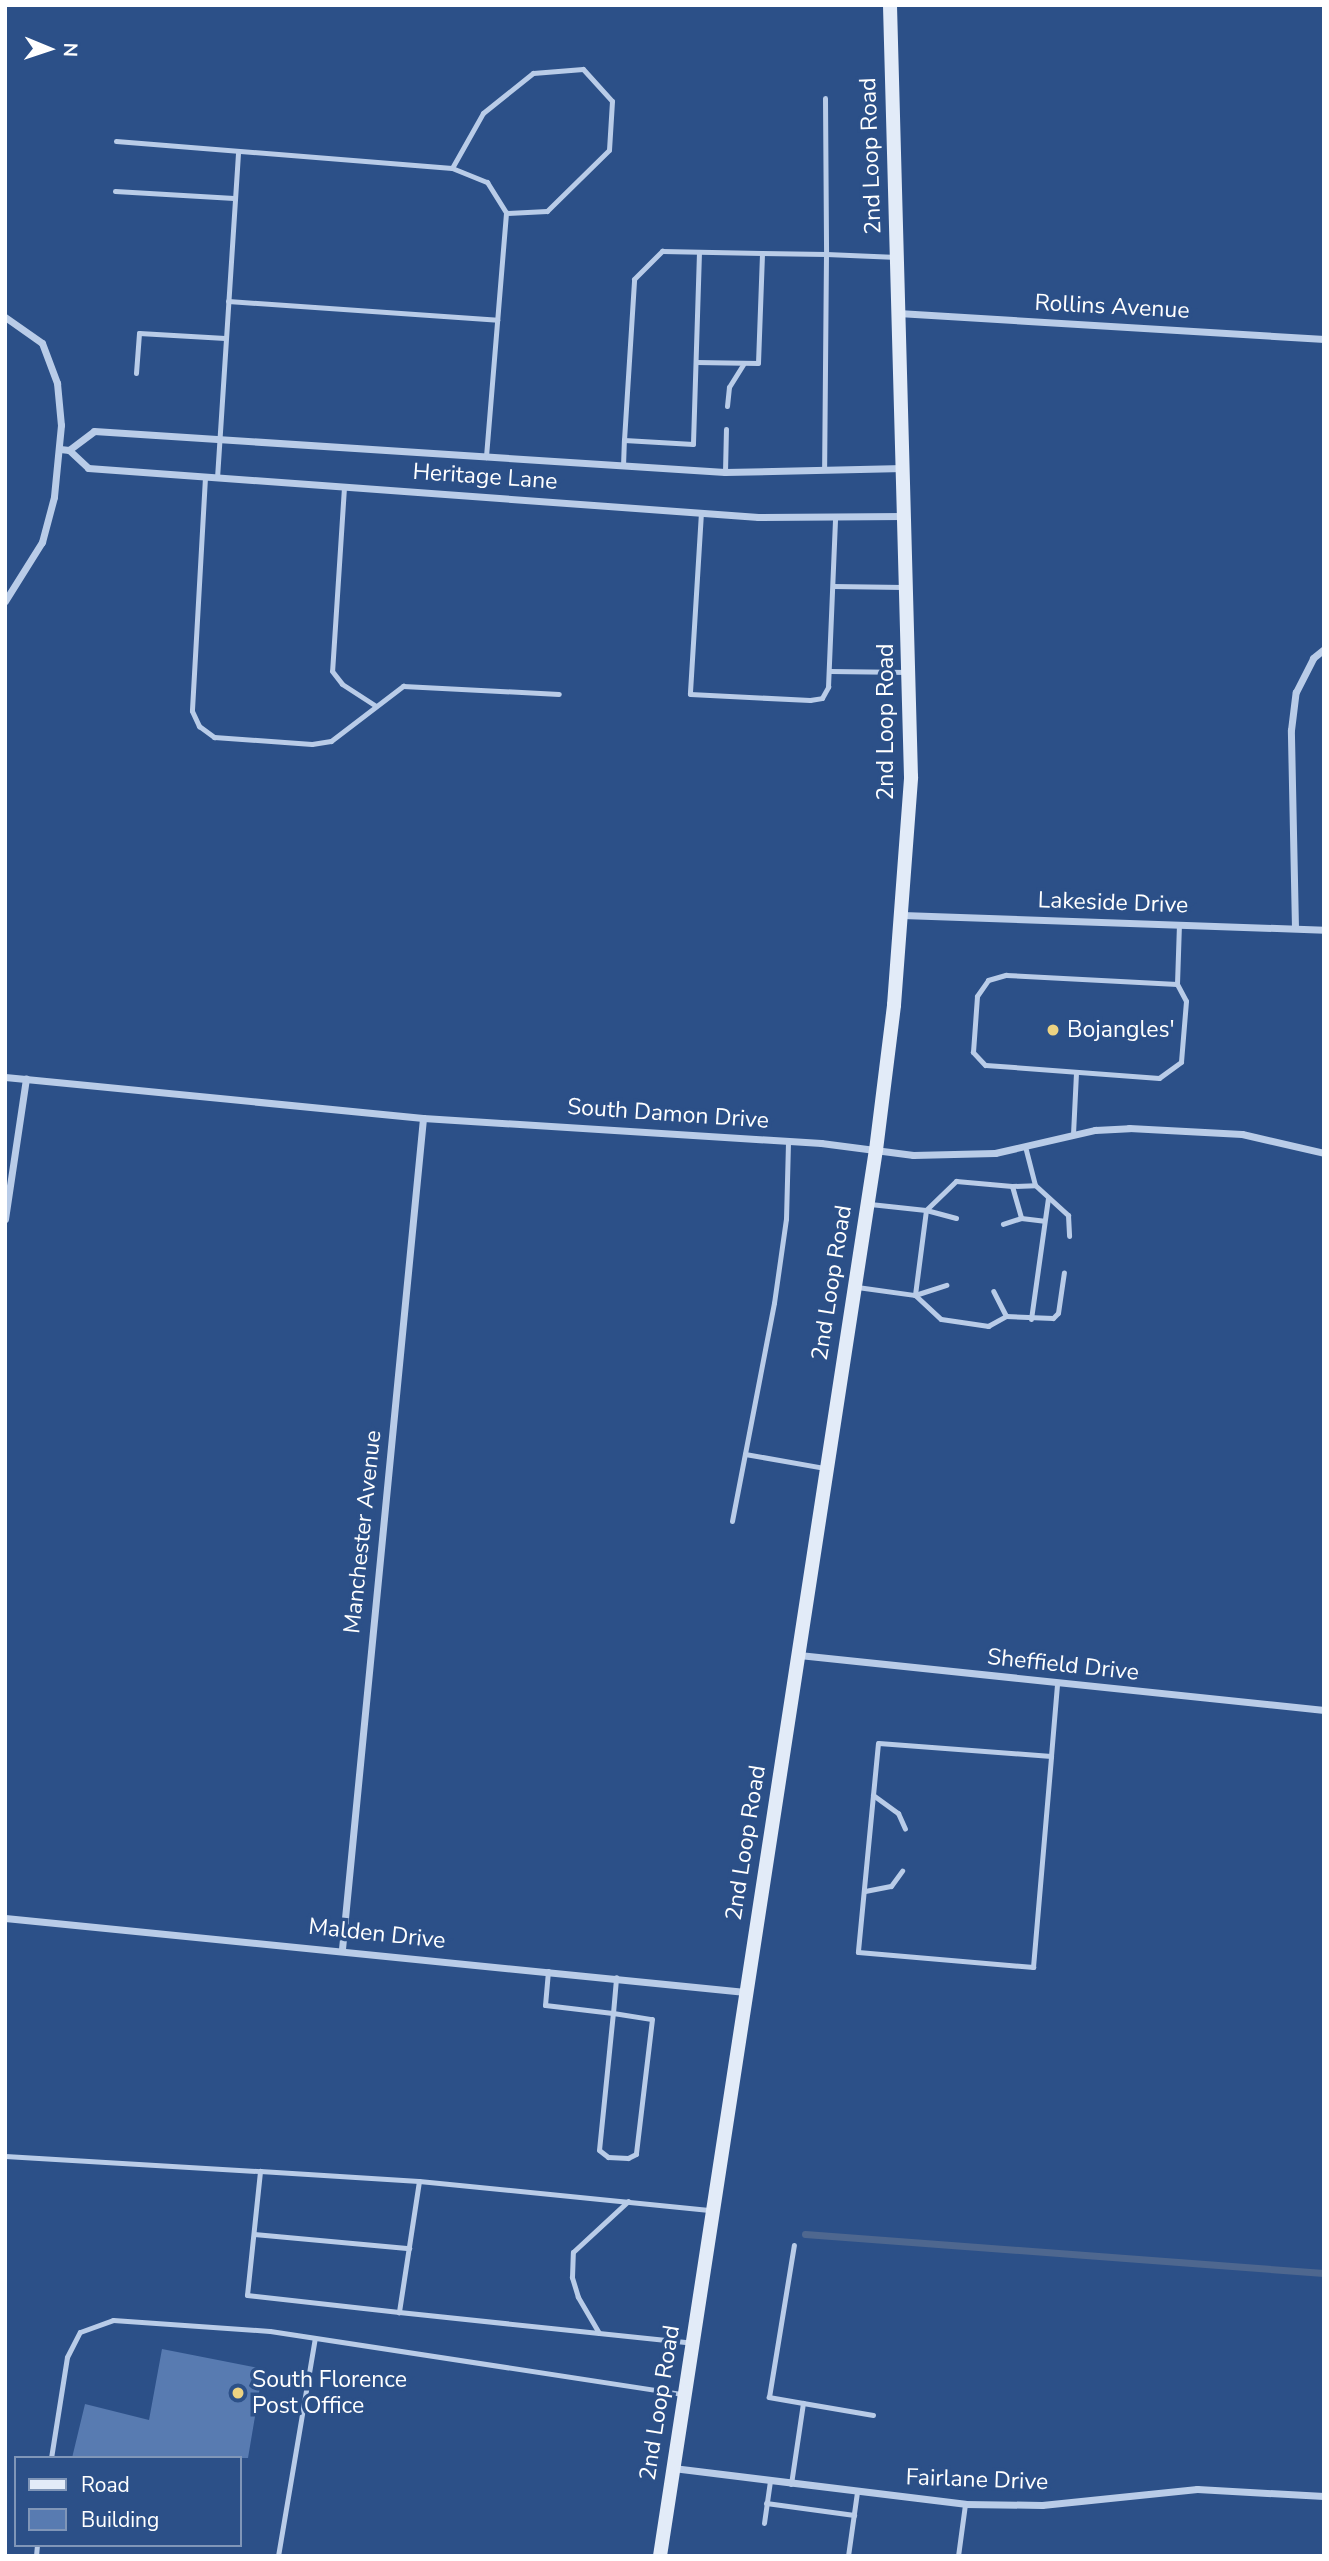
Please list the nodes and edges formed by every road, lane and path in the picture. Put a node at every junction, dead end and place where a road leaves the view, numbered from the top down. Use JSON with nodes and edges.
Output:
{"nodes":[{"id":1,"x":890,"y":5,"type":"edge"},
{"id":2,"x":825,"y":98,"type":"dead end"},
{"id":3,"x":116,"y":141,"type":"dead end"},
{"id":4,"x":238,"y":152,"type":"junction"},
{"id":5,"x":452,"y":168,"type":"junction"},
{"id":6,"x":115,"y":191,"type":"dead end"},
{"id":7,"x":234,"y":198,"type":"junction"},
{"id":8,"x":506,"y":214,"type":"junction"},
{"id":9,"x":699,"y":252,"type":"junction"},
{"id":10,"x":762,"y":253,"type":"junction"},
{"id":11,"x":826,"y":254,"type":"junction"},
{"id":12,"x":897,"y":257,"type":"junction"},
{"id":13,"x":228,"y":300,"type":"junction"},
{"id":14,"x":898,"y":313,"type":"junction"},
{"id":15,"x":5,"y":317,"type":"edge"},
{"id":16,"x":497,"y":320,"type":"junction"},
{"id":17,"x":225,"y":338,"type":"junction"},
{"id":18,"x":1324,"y":339,"type":"edge"},
{"id":19,"x":696,"y":362,"type":"junction"},
{"id":20,"x":744,"y":363,"type":"junction"},
{"id":21,"x":136,"y":373,"type":"dead end"},
{"id":22,"x":727,"y":406,"type":"dead end"},
{"id":23,"x":726,"y":429,"type":"dead end"},
{"id":24,"x":219,"y":439,"type":"junction"},
{"id":25,"x":624,"y":440,"type":"junction"},
{"id":26,"x":60,"y":449,"type":"junction"},
{"id":27,"x":69,"y":450,"type":"junction"},
{"id":28,"x":486,"y":457,"type":"junction"},
{"id":29,"x":623,"y":466,"type":"junction"},
{"id":30,"x":904,"y":468,"type":"junction"},
{"id":31,"x":824,"y":469,"type":"junction"},
{"id":32,"x":725,"y":472,"type":"junction"},
{"id":33,"x":205,"y":477,"type":"junction"},
{"id":34,"x":217,"y":478,"type":"junction"},
{"id":35,"x":344,"y":486,"type":"junction"},
{"id":36,"x":701,"y":512,"type":"junction"},
{"id":37,"x":905,"y":516,"type":"junction"},
{"id":38,"x":835,"y":517,"type":"junction"},
{"id":39,"x":833,"y":586,"type":"junction"},
{"id":40,"x":908,"y":587,"type":"junction"},
{"id":41,"x":5,"y":601,"type":"edge"},
{"id":42,"x":1324,"y":649,"type":"edge"},
{"id":43,"x":830,"y":671,"type":"junction"},
{"id":44,"x":910,"y":672,"type":"junction"},
{"id":45,"x":559,"y":694,"type":"dead end"},
{"id":46,"x":376,"y":706,"type":"junction"},
{"id":47,"x":902,"y":915,"type":"junction"},
{"id":48,"x":1179,"y":924,"type":"junction"},
{"id":49,"x":1295,"y":928,"type":"junction"},
{"id":50,"x":1324,"y":930,"type":"edge"},
{"id":51,"x":1177,"y":984,"type":"junction"},
{"id":52,"x":1076,"y":1072,"type":"junction"},
{"id":53,"x":5,"y":1077,"type":"edge"},
{"id":54,"x":26,"y":1079,"type":"junction"},
{"id":55,"x":423,"y":1118,"type":"junction"},
{"id":56,"x":1073,"y":1135,"type":"junction"},
{"id":57,"x":788,"y":1141,"type":"junction"},
{"id":58,"x":1024,"y":1146,"type":"junction"},
{"id":59,"x":876,"y":1150,"type":"junction"},
{"id":60,"x":1324,"y":1153,"type":"edge"},
{"id":61,"x":1035,"y":1185,"type":"junction"},
{"id":62,"x":1012,"y":1186,"type":"junction"},
{"id":63,"x":1048,"y":1198,"type":"junction"},
{"id":64,"x":867,"y":1204,"type":"junction"},
{"id":65,"x":926,"y":1210,"type":"junction"},
{"id":66,"x":956,"y":1218,"type":"dead end"},
{"id":67,"x":1021,"y":1218,"type":"junction"},
{"id":68,"x":5,"y":1219,"type":"edge"},
{"id":69,"x":1044,"y":1221,"type":"junction"},
{"id":70,"x":1003,"y":1224,"type":"dead end"},
{"id":71,"x":1069,"y":1236,"type":"dead end"},
{"id":72,"x":1064,"y":1272,"type":"dead end"},
{"id":73,"x":946,"y":1285,"type":"dead end"},
{"id":74,"x":854,"y":1287,"type":"junction"},
{"id":75,"x":993,"y":1292,"type":"dead end"},
{"id":76,"x":915,"y":1295,"type":"junction"},
{"id":77,"x":1006,"y":1316,"type":"junction"},
{"id":78,"x":1031,"y":1319,"type":"junction"},
{"id":79,"x":745,"y":1454,"type":"junction"},
{"id":80,"x":826,"y":1468,"type":"junction"},
{"id":81,"x":732,"y":1521,"type":"dead end"},
{"id":82,"x":799,"y":1655,"type":"junction"},
{"id":83,"x":1057,"y":1685,"type":"junction"},
{"id":84,"x":1324,"y":1710,"type":"edge"},
{"id":85,"x":1051,"y":1756,"type":"junction"},
{"id":86,"x":873,"y":1795,"type":"junction"},
{"id":87,"x":905,"y":1829,"type":"dead end"},
{"id":88,"x":902,"y":1871,"type":"dead end"},
{"id":89,"x":865,"y":1891,"type":"junction"},
{"id":90,"x":5,"y":1918,"type":"edge"},
{"id":91,"x":342,"y":1949,"type":"junction"},
{"id":92,"x":548,"y":1971,"type":"junction"},
{"id":93,"x":616,"y":1977,"type":"junction"},
{"id":94,"x":746,"y":1992,"type":"junction"},
{"id":95,"x":612,"y":2013,"type":"junction"},
{"id":96,"x":5,"y":2155,"type":"edge"},
{"id":97,"x":260,"y":2171,"type":"junction"},
{"id":98,"x":419,"y":2181,"type":"junction"},
{"id":99,"x":628,"y":2201,"type":"junction"},
{"id":100,"x":712,"y":2210,"type":"junction"},
{"id":101,"x":254,"y":2234,"type":"junction"},
{"id":102,"x":794,"y":2245,"type":"dead end"},
{"id":103,"x":409,"y":2248,"type":"junction"},
{"id":104,"x":399,"y":2312,"type":"junction"},
{"id":105,"x":600,"y":2333,"type":"junction"},
{"id":106,"x":315,"y":2338,"type":"junction"},
{"id":107,"x":692,"y":2343,"type":"junction"},
{"id":108,"x":684,"y":2394,"type":"junction"},
{"id":109,"x":803,"y":2403,"type":"junction"},
{"id":110,"x":873,"y":2415,"type":"dead end"},
{"id":111,"x":51,"y":2456,"type":"edge"},
{"id":112,"x":673,"y":2468,"type":"junction"},
{"id":113,"x":770,"y":2481,"type":"junction"},
{"id":114,"x":791,"y":2484,"type":"junction"},
{"id":115,"x":857,"y":2492,"type":"junction"},
{"id":116,"x":1324,"y":2496,"type":"edge"},
{"id":117,"x":766,"y":2503,"type":"junction"},
{"id":118,"x":965,"y":2504,"type":"junction"},
{"id":119,"x":854,"y":2515,"type":"junction"},
{"id":120,"x":764,"y":2523,"type":"dead end"},
{"id":121,"x":278,"y":2556,"type":"edge"},
{"id":122,"x":660,"y":2556,"type":"edge"},
{"id":123,"x":848,"y":2556,"type":"edge"},
{"id":124,"x":958,"y":2556,"type":"edge"}],
"edges":[{"from":1,"to":12,"type":"main road","name":"2nd Loop Road"},
{"from":2,"to":11,"type":"lane"},
{"from":3,"to":4,"type":"lane"},
{"from":4,"to":5,"type":"lane"},
{"from":4,"to":7,"type":"lane"},
{"from":5,"to":8,"type":"lane"},
{"from":5,"to":8,"type":"lane"},
{"from":6,"to":7,"type":"lane"},
{"from":7,"to":13,"type":"lane"},
{"from":8,"to":16,"type":"lane"},
{"from":9,"to":10,"type":"lane"},
{"from":9,"to":19,"type":"lane"},
{"from":9,"to":25,"type":"lane"},
{"from":10,"to":11,"type":"lane"},
{"from":10,"to":20,"type":"lane"},
{"from":11,"to":12,"type":"lane"},
{"from":11,"to":31,"type":"lane"},
{"from":12,"to":14,"type":"main road","name":"2nd Loop Road"},
{"from":13,"to":16,"type":"lane"},
{"from":13,"to":17,"type":"lane"},
{"from":14,"to":18,"type":"street","name":"Rollins Avenue"},
{"from":14,"to":30,"type":"main road","name":"2nd Loop Road"},
{"from":15,"to":26,"type":"street"},
{"from":16,"to":28,"type":"lane"},
{"from":17,"to":21,"type":"lane"},
{"from":17,"to":24,"type":"lane"},
{"from":19,"to":20,"type":"lane"},
{"from":19,"to":25,"type":"lane"},
{"from":20,"to":22,"type":"lane"},
{"from":23,"to":32,"type":"lane"},
{"from":24,"to":27,"type":"street","name":"Heritage Lane"},
{"from":24,"to":28,"type":"street","name":"Heritage Lane"},
{"from":24,"to":34,"type":"lane"},
{"from":25,"to":29,"type":"lane"},
{"from":26,"to":27,"type":"street","name":"Heritage Lane"},
{"from":26,"to":41,"type":"street"},
{"from":27,"to":33,"type":"street","name":"Heritage Lane"},
{"from":28,"to":29,"type":"street","name":"Heritage Lane"},
{"from":29,"to":32,"type":"street","name":"Heritage Lane"},
{"from":30,"to":31,"type":"street","name":"Heritage Lane"},
{"from":30,"to":37,"type":"main road","name":"2nd Loop Road"},
{"from":31,"to":32,"type":"street","name":"Heritage Lane"},
{"from":33,"to":34,"type":"street","name":"Heritage Lane"},
{"from":33,"to":46,"type":"lane"},
{"from":34,"to":35,"type":"street","name":"Heritage Lane"},
{"from":35,"to":36,"type":"street","name":"Heritage Lane"},
{"from":35,"to":46,"type":"lane"},
{"from":36,"to":38,"type":"street","name":"Heritage Lane"},
{"from":36,"to":43,"type":"lane"},
{"from":37,"to":38,"type":"street","name":"Heritage Lane"},
{"from":37,"to":40,"type":"main road","name":"2nd Loop Road"},
{"from":38,"to":39,"type":"lane"},
{"from":39,"to":40,"type":"lane"},
{"from":39,"to":43,"type":"lane"},
{"from":40,"to":44,"type":"main road","name":"2nd Loop Road"},
{"from":42,"to":49,"type":"street"},
{"from":43,"to":44,"type":"lane"},
{"from":44,"to":47,"type":"main road","name":"2nd Loop Road"},
{"from":45,"to":46,"type":"lane"},
{"from":47,"to":48,"type":"street","name":"Lakeside Drive"},
{"from":47,"to":59,"type":"main road","name":"2nd Loop Road"},
{"from":48,"to":49,"type":"street","name":"Lakeside Drive"},
{"from":48,"to":51,"type":"lane"},
{"from":49,"to":50,"type":"street","name":"Lakeside Drive"},
{"from":51,"to":52,"type":"lane"},
{"from":51,"to":52,"type":"lane"},
{"from":52,"to":56,"type":"lane"},
{"from":53,"to":54,"type":"street","name":"South Damon Drive"},
{"from":54,"to":55,"type":"street","name":"South Damon Drive"},
{"from":54,"to":68,"type":"street"},
{"from":55,"to":57,"type":"street","name":"South Damon Drive"},
{"from":55,"to":91,"type":"street","name":"Manchester Avenue"},
{"from":56,"to":58,"type":"street","name":"South Damon Drive"},
{"from":56,"to":60,"type":"street","name":"South Damon Drive"},
{"from":57,"to":59,"type":"street","name":"South Damon Drive"},
{"from":57,"to":79,"type":"lane"},
{"from":58,"to":59,"type":"street","name":"South Damon Drive"},
{"from":58,"to":61,"type":"lane"},
{"from":59,"to":64,"type":"main road","name":"2nd Loop Road"},
{"from":61,"to":62,"type":"lane"},
{"from":61,"to":63,"type":"lane"},
{"from":62,"to":65,"type":"lane"},
{"from":62,"to":67,"type":"lane"},
{"from":63,"to":69,"type":"lane"},
{"from":63,"to":71,"type":"lane"},
{"from":64,"to":65,"type":"lane"},
{"from":64,"to":74,"type":"main road","name":"2nd Loop Road"},
{"from":65,"to":66,"type":"lane"},
{"from":65,"to":76,"type":"lane"},
{"from":67,"to":69,"type":"lane"},
{"from":67,"to":70,"type":"lane"},
{"from":69,"to":78,"type":"lane"},
{"from":72,"to":78,"type":"lane"},
{"from":73,"to":76,"type":"lane"},
{"from":74,"to":76,"type":"lane"},
{"from":74,"to":80,"type":"main road","name":"2nd Loop Road"},
{"from":75,"to":77,"type":"lane"},
{"from":76,"to":77,"type":"lane"},
{"from":77,"to":78,"type":"lane"},
{"from":79,"to":80,"type":"lane"},
{"from":79,"to":81,"type":"lane"},
{"from":80,"to":82,"type":"main road","name":"2nd Loop Road"},
{"from":82,"to":83,"type":"street","name":"Sheffield Drive"},
{"from":82,"to":94,"type":"main road","name":"2nd Loop Road"},
{"from":83,"to":84,"type":"street","name":"Sheffield Drive"},
{"from":83,"to":85,"type":"lane"},
{"from":85,"to":86,"type":"lane"},
{"from":85,"to":89,"type":"lane"},
{"from":86,"to":87,"type":"lane"},
{"from":86,"to":89,"type":"lane"},
{"from":88,"to":89,"type":"lane"},
{"from":90,"to":91,"type":"street","name":"Malden Drive"},
{"from":91,"to":92,"type":"street","name":"Malden Drive"},
{"from":92,"to":93,"type":"street","name":"Malden Drive"},
{"from":92,"to":95,"type":"lane"},
{"from":93,"to":94,"type":"street","name":"Malden Drive"},
{"from":93,"to":95,"type":"lane"},
{"from":94,"to":100,"type":"main road","name":"2nd Loop Road"},
{"from":95,"to":95,"type":"lane"},
{"from":96,"to":97,"type":"lane"},
{"from":97,"to":98,"type":"lane"},
{"from":97,"to":101,"type":"lane"},
{"from":98,"to":99,"type":"lane"},
{"from":98,"to":103,"type":"lane"},
{"from":99,"to":100,"type":"lane"},
{"from":99,"to":105,"type":"lane"},
{"from":100,"to":107,"type":"main road","name":"2nd Loop Road"},
{"from":101,"to":103,"type":"lane"},
{"from":101,"to":104,"type":"lane"},
{"from":102,"to":109,"type":"lane"},
{"from":103,"to":104,"type":"lane"},
{"from":104,"to":105,"type":"lane"},
{"from":105,"to":107,"type":"lane"},
{"from":106,"to":108,"type":"lane"},
{"from":106,"to":111,"type":"lane"},
{"from":106,"to":121,"type":"lane"},
{"from":107,"to":108,"type":"main road","name":"2nd Loop Road"},
{"from":108,"to":112,"type":"main road","name":"2nd Loop Road"},
{"from":109,"to":110,"type":"lane"},
{"from":109,"to":114,"type":"lane"},
{"from":112,"to":113,"type":"street","name":"Fairlane Drive"},
{"from":112,"to":122,"type":"main road","name":"2nd Loop Road"},
{"from":113,"to":114,"type":"street","name":"Fairlane Drive"},
{"from":113,"to":117,"type":"lane"},
{"from":114,"to":115,"type":"street","name":"Fairlane Drive"},
{"from":115,"to":118,"type":"street","name":"Fairlane Drive"},
{"from":115,"to":119,"type":"lane"},
{"from":116,"to":118,"type":"street","name":"Fairlane Drive"},
{"from":117,"to":119,"type":"lane"},
{"from":117,"to":120,"type":"lane"},
{"from":118,"to":124,"type":"lane"},
{"from":119,"to":123,"type":"lane"}]}
